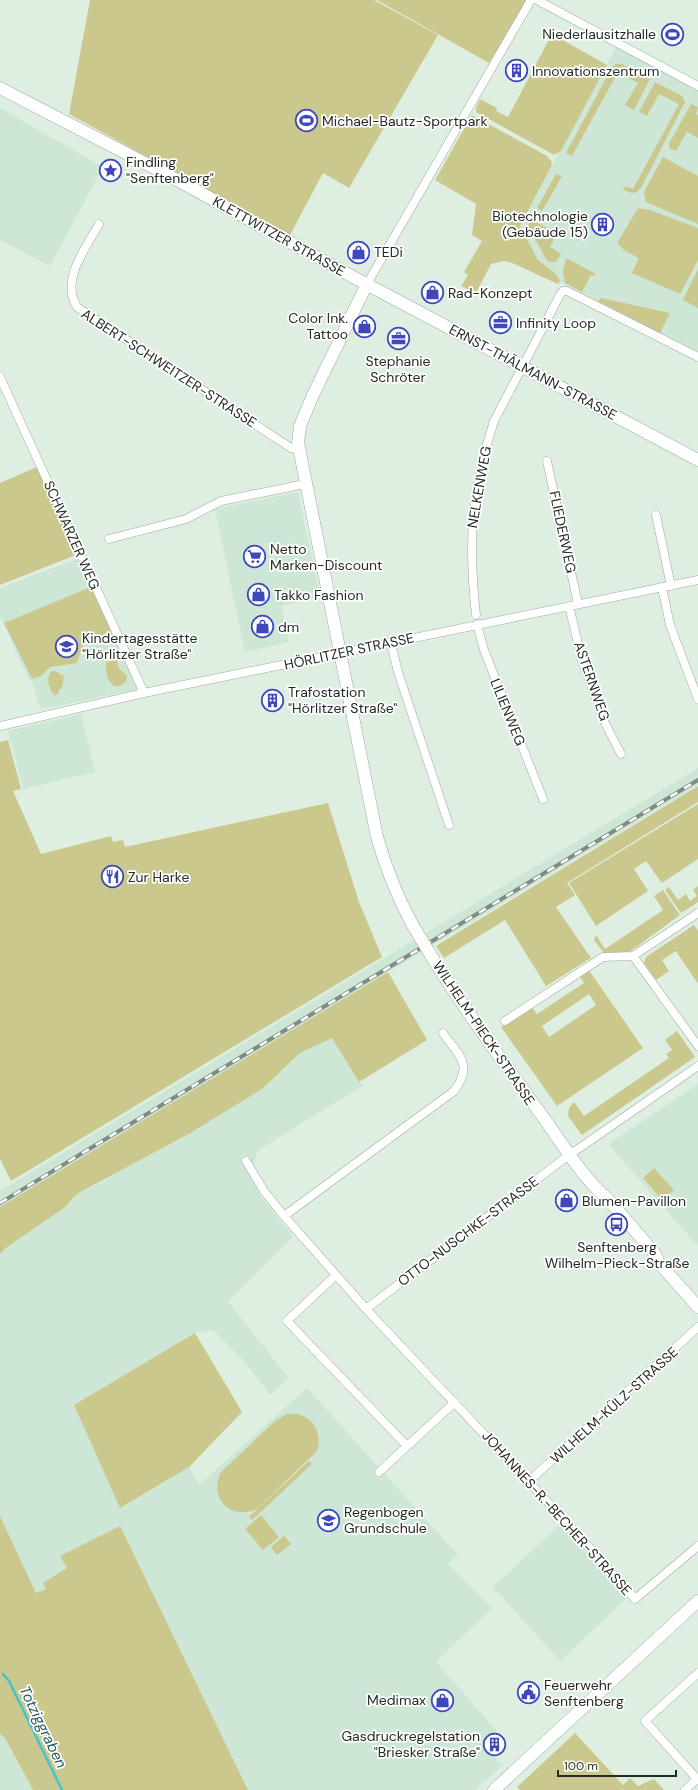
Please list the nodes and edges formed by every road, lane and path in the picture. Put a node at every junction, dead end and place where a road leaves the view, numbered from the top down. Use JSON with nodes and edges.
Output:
{"nodes":[{"id":1,"x":531,"y":0,"type":"edge"},
{"id":2,"x":538,"y":0,"type":"edge"},
{"id":3,"x":698,"y":86,"type":"edge"},
{"id":4,"x":0,"y":88,"type":"edge"},
{"id":5,"x":99,"y":224,"type":"dead end"},
{"id":6,"x":367,"y":284,"type":"junction"},
{"id":7,"x":698,"y":357,"type":"edge"},
{"id":8,"x":522,"y":366,"type":"junction"},
{"id":9,"x":0,"y":377,"type":"edge"},
{"id":10,"x":299,"y":449,"type":"junction"},
{"id":11,"x":547,"y":460,"type":"dead end"},
{"id":12,"x":698,"y":460,"type":"edge"},
{"id":13,"x":305,"y":484,"type":"junction"},
{"id":14,"x":656,"y":515,"type":"dead end"},
{"id":15,"x":109,"y":539,"type":"dead end"},
{"id":16,"x":698,"y":580,"type":"edge"},
{"id":17,"x":671,"y":586,"type":"junction"},
{"id":18,"x":662,"y":587,"type":"junction"},
{"id":19,"x":578,"y":604,"type":"junction"},
{"id":20,"x":569,"y":606,"type":"junction"},
{"id":21,"x":476,"y":619,"type":"junction"},
{"id":22,"x":391,"y":643,"type":"junction"},
{"id":23,"x":339,"y":653,"type":"junction"},
{"id":24,"x":144,"y":693,"type":"junction"},
{"id":25,"x":698,"y":699,"type":"edge"},
{"id":26,"x":0,"y":726,"type":"edge"},
{"id":27,"x":621,"y":754,"type":"dead end"},
{"id":28,"x":543,"y":799,"type":"dead end"},
{"id":29,"x":449,"y":825,"type":"dead end"},
{"id":30,"x":698,"y":913,"type":"edge"},
{"id":31,"x":633,"y":956,"type":"junction"},
{"id":32,"x":505,"y":1021,"type":"dead end"},
{"id":33,"x":443,"y":1032,"type":"dead end"},
{"id":34,"x":698,"y":1046,"type":"edge"},
{"id":35,"x":698,"y":1066,"type":"edge"},
{"id":36,"x":570,"y":1154,"type":"junction"},
{"id":37,"x":246,"y":1161,"type":"dead end"},
{"id":38,"x":284,"y":1216,"type":"junction"},
{"id":39,"x":336,"y":1275,"type":"junction"},
{"id":40,"x":698,"y":1307,"type":"edge"},
{"id":41,"x":366,"y":1309,"type":"junction"},
{"id":42,"x":698,"y":1327,"type":"edge"},
{"id":43,"x":455,"y":1402,"type":"junction"},
{"id":44,"x":407,"y":1446,"type":"junction"},
{"id":45,"x":379,"y":1472,"type":"dead end"},
{"id":46,"x":529,"y":1481,"type":"junction"},
{"id":47,"x":698,"y":1546,"type":"edge"},
{"id":48,"x":698,"y":1601,"type":"edge"},
{"id":49,"x":698,"y":1673,"type":"edge"},
{"id":50,"x":698,"y":1780,"type":"edge"},
{"id":51,"x":494,"y":1790,"type":"edge"},
{"id":52,"x":686,"y":1790,"type":"edge"}],
"edges":[{"from":1,"to":6,"type":"street"},
{"from":2,"to":3,"type":"street"},
{"from":4,"to":6,"type":"main road","name":"KLETTWITZER STRASSE"},
{"from":5,"to":10,"type":"street","name":"ALBERT-SCHWEITZER-STRASSE"},
{"from":6,"to":8,"type":"main road","name":"ERNST-THÄLMANN-STRASSE"},
{"from":6,"to":10,"type":"main road","name":"WILHELM-PIECK-STRASSE"},
{"from":7,"to":8,"type":"street","name":"NELKENWEG"},
{"from":8,"to":12,"type":"main road","name":"ERNST-THÄLMANN-STRASSE"},
{"from":8,"to":21,"type":"street","name":"NELKENWEG"},
{"from":9,"to":24,"type":"street","name":"SCHWARZER WEG"},
{"from":10,"to":13,"type":"main road","name":"WILHELM-PIECK-STRASSE"},
{"from":11,"to":19,"type":"street","name":"FLIEDERWEG"},
{"from":13,"to":15,"type":"street"},
{"from":13,"to":23,"type":"main road","name":"WILHELM-PIECK-STRASSE"},
{"from":14,"to":17,"type":"street"},
{"from":16,"to":17,"type":"street","name":"HÖRLITZER STRASSE"},
{"from":17,"to":18,"type":"street","name":"HÖRLITZER STRASSE"},
{"from":18,"to":19,"type":"street","name":"HÖRLITZER STRASSE"},
{"from":18,"to":25,"type":"street"},
{"from":19,"to":20,"type":"street","name":"HÖRLITZER STRASSE"},
{"from":20,"to":21,"type":"street","name":"HÖRLITZER STRASSE"},
{"from":20,"to":27,"type":"street","name":"ASTERNWEG"},
{"from":21,"to":22,"type":"street","name":"HÖRLITZER STRASSE"},
{"from":21,"to":28,"type":"street","name":"LILIENWEG"},
{"from":22,"to":23,"type":"street","name":"HÖRLITZER STRASSE"},
{"from":22,"to":29,"type":"street"},
{"from":23,"to":24,"type":"street","name":"HÖRLITZER STRASSE"},
{"from":23,"to":36,"type":"main road","name":"WILHELM-PIECK-STRASSE","bridge":true},
{"from":24,"to":26,"type":"street","name":"HÖRLITZER STRASSE"},
{"from":30,"to":31,"type":"street"},
{"from":31,"to":32,"type":"street"},
{"from":31,"to":34,"type":"street"},
{"from":33,"to":38,"type":"street"},
{"from":35,"to":36,"type":"street","name":"OTTO-NUSCHKE-STRASSE"},
{"from":36,"to":40,"type":"main road","name":"WILHELM-PIECK-STRASSE"},
{"from":36,"to":41,"type":"street","name":"OTTO-NUSCHKE-STRASSE"},
{"from":37,"to":38,"type":"street","name":"JOHANNES-R.-BECHER-STRASSE"},
{"from":38,"to":39,"type":"street","name":"JOHANNES-R.-BECHER-STRASSE"},
{"from":39,"to":41,"type":"street","name":"JOHANNES-R.-BECHER-STRASSE"},
{"from":39,"to":44,"type":"street"},
{"from":41,"to":43,"type":"street","name":"JOHANNES-R.-BECHER-STRASSE"},
{"from":42,"to":46,"type":"street","name":"WILHELM-KÜLZ-STRASSE"},
{"from":43,"to":44,"type":"street"},
{"from":43,"to":46,"type":"street","name":"JOHANNES-R.-BECHER-STRASSE"},
{"from":44,"to":45,"type":"street"},
{"from":46,"to":47,"type":"street","name":"JOHANNES-R.-BECHER-STRASSE"},
{"from":48,"to":51,"type":"main road"},
{"from":49,"to":50,"type":"street"},
{"from":50,"to":52,"type":"street"}]}
